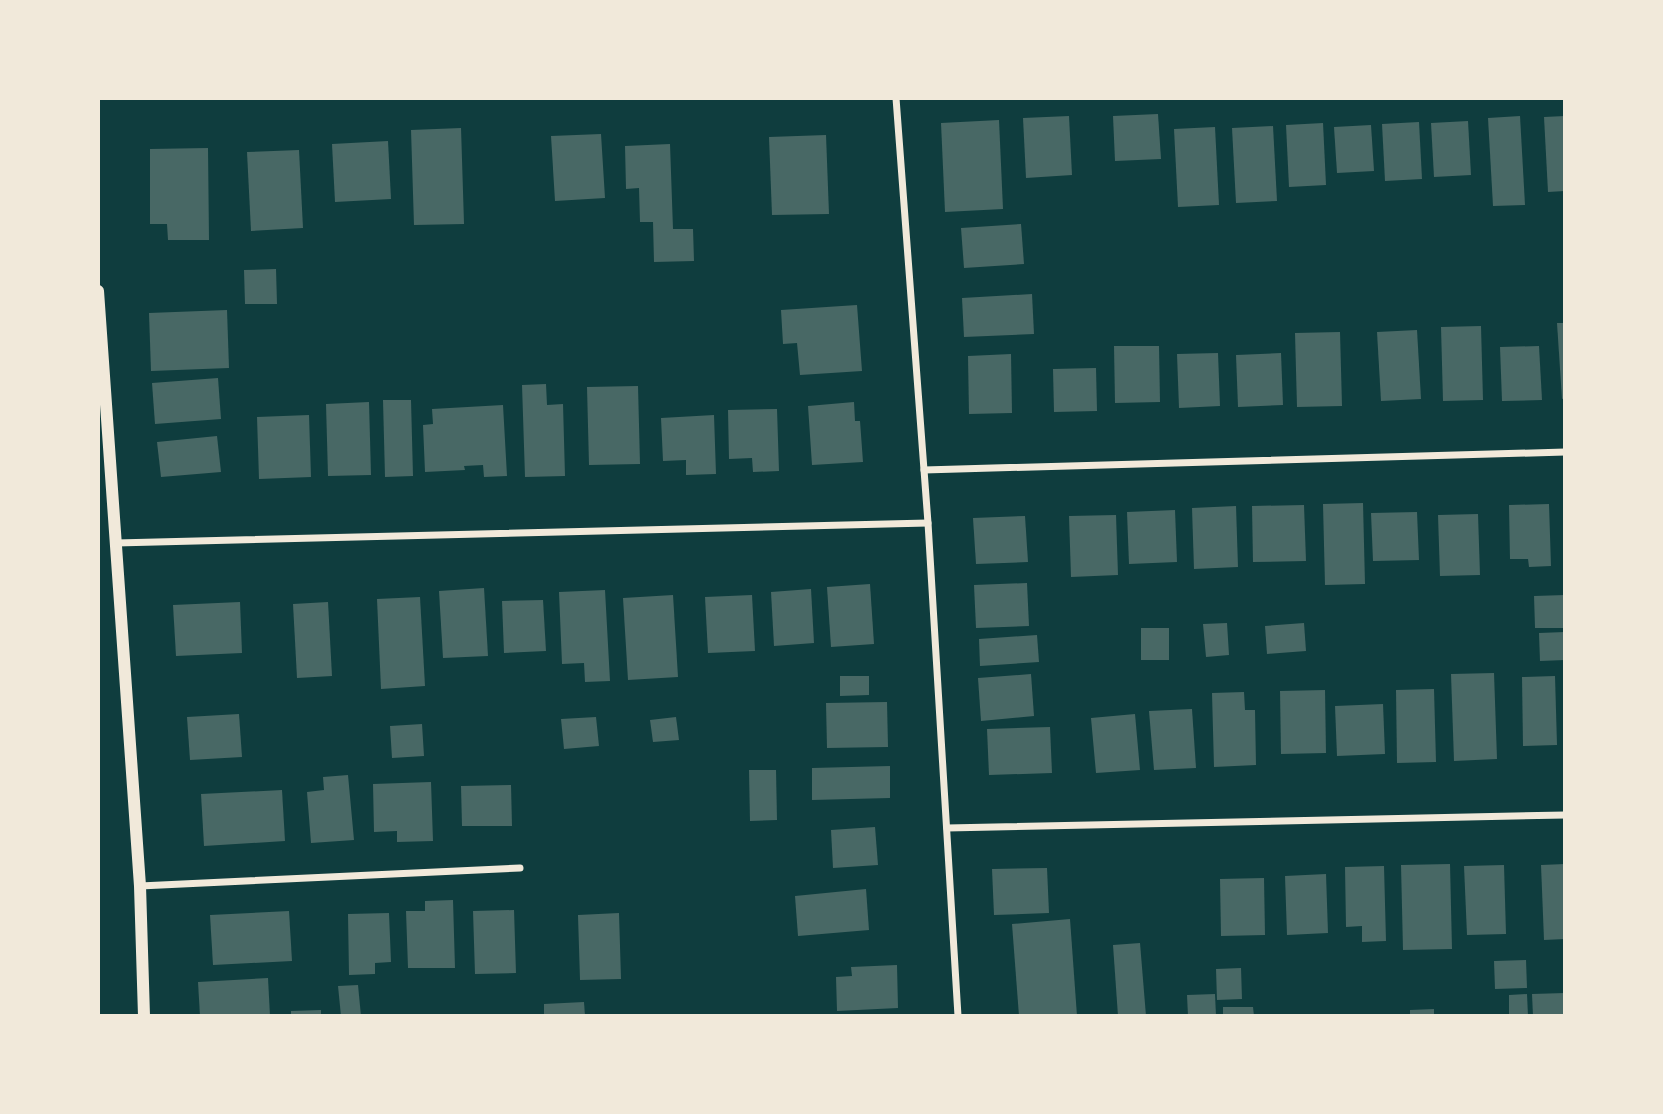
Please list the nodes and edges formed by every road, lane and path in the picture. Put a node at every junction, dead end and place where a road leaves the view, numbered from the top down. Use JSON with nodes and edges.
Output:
{"nodes":[{"id":1,"x":896,"y":98,"type":"edge"},
{"id":2,"x":98,"y":291,"type":"edge"},
{"id":3,"x":1565,"y":452,"type":"edge"},
{"id":4,"x":924,"y":470,"type":"junction"},
{"id":5,"x":928,"y":523,"type":"junction"},
{"id":6,"x":116,"y":543,"type":"junction"},
{"id":7,"x":1565,"y":815,"type":"edge"},
{"id":8,"x":947,"y":828,"type":"junction"},
{"id":9,"x":520,"y":868,"type":"dead end"},
{"id":10,"x":140,"y":886,"type":"junction"},
{"id":11,"x":144,"y":1016,"type":"edge"},
{"id":12,"x":958,"y":1016,"type":"edge"}],
"edges":[{"from":1,"to":4,"type":"street"},
{"from":2,"to":6,"type":"street"},
{"from":3,"to":4,"type":"street"},
{"from":4,"to":5,"type":"street"},
{"from":5,"to":6,"type":"street"},
{"from":5,"to":8,"type":"street"},
{"from":6,"to":10,"type":"street"},
{"from":7,"to":8,"type":"street"},
{"from":8,"to":12,"type":"street"},
{"from":9,"to":10,"type":"street"},
{"from":10,"to":11,"type":"street"}]}
